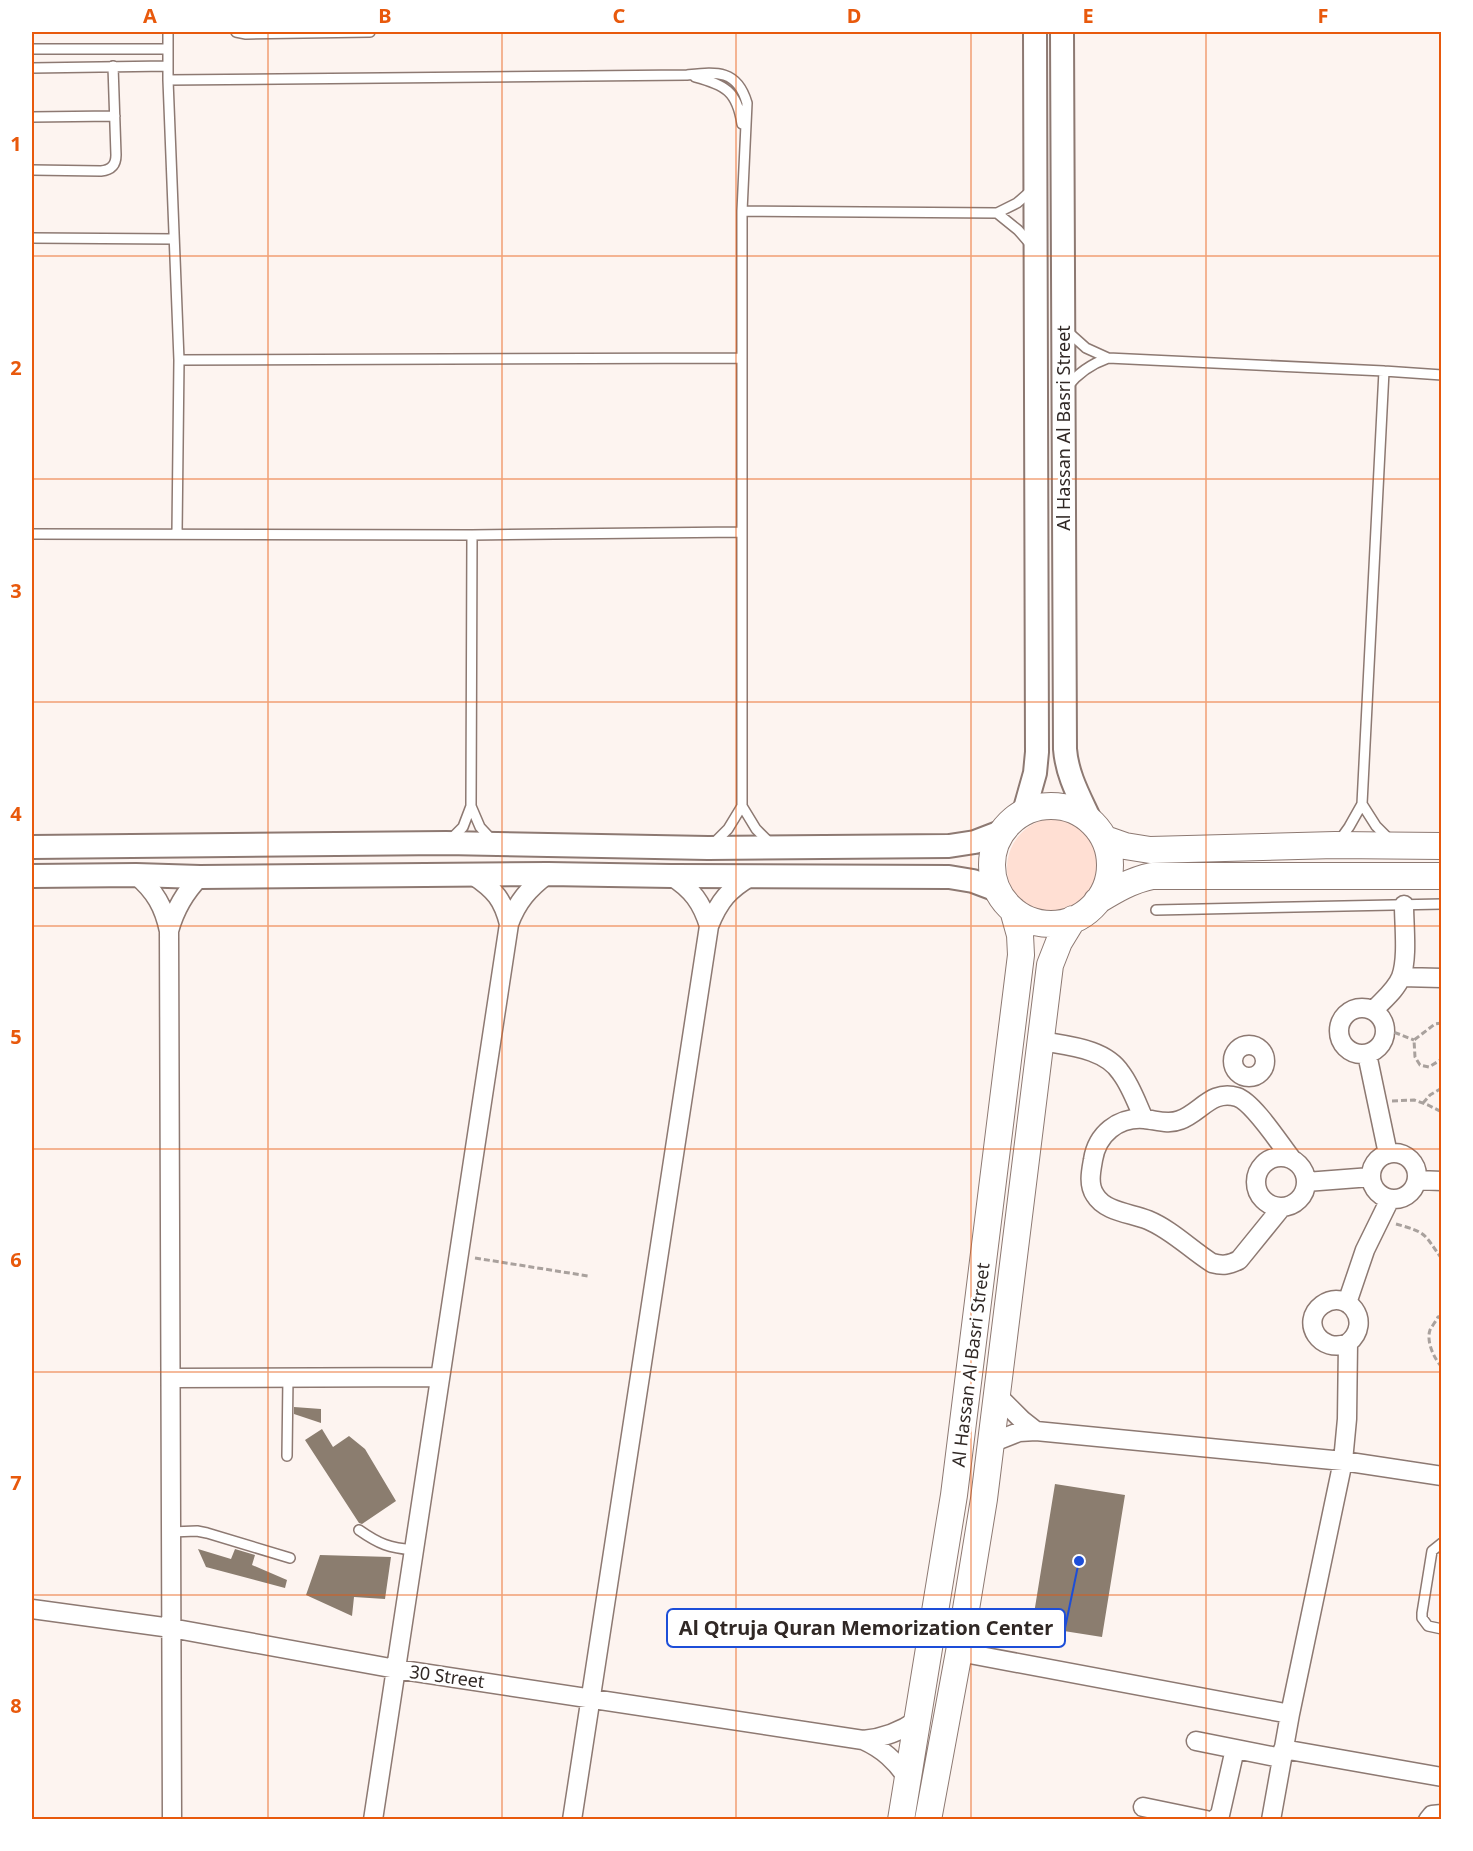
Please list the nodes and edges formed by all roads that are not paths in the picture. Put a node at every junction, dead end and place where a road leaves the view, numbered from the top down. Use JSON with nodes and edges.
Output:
{"nodes":[{"id":1,"x":168,"y":32,"type":"edge"},
{"id":2,"x":236,"y":32,"type":"edge"},
{"id":3,"x":370,"y":32,"type":"edge"},
{"id":4,"x":1035,"y":32,"type":"edge"},
{"id":5,"x":1062,"y":32,"type":"edge"},
{"id":6,"x":32,"y":49,"type":"edge"},
{"id":7,"x":168,"y":49,"type":"junction"},
{"id":8,"x":113,"y":66,"type":"junction"},
{"id":9,"x":168,"y":66,"type":"junction"},
{"id":10,"x":32,"y":68,"type":"edge"},
{"id":11,"x":168,"y":80,"type":"junction"},
{"id":12,"x":115,"y":116,"type":"junction"},
{"id":13,"x":32,"y":117,"type":"edge"},
{"id":14,"x":32,"y":170,"type":"edge"},
{"id":15,"x":1035,"y":187,"type":"junction"},
{"id":16,"x":742,"y":211,"type":"junction"},
{"id":17,"x":997,"y":213,"type":"junction"},
{"id":18,"x":32,"y":238,"type":"edge"},
{"id":19,"x":174,"y":239,"type":"junction"},
{"id":20,"x":1035,"y":250,"type":"junction"},
{"id":21,"x":1064,"y":327,"type":"junction"},
{"id":22,"x":742,"y":358,"type":"junction"},
{"id":23,"x":1108,"y":358,"type":"junction"},
{"id":24,"x":179,"y":360,"type":"junction"},
{"id":25,"x":1384,"y":371,"type":"junction"},
{"id":26,"x":1442,"y":375,"type":"edge"},
{"id":27,"x":1064,"y":390,"type":"junction"},
{"id":28,"x":741,"y":532,"type":"junction"},
{"id":29,"x":177,"y":533,"type":"junction"},
{"id":30,"x":32,"y":534,"type":"edge"},
{"id":31,"x":472,"y":535,"type":"junction"},
{"id":32,"x":1362,"y":804,"type":"junction"},
{"id":33,"x":471,"y":806,"type":"junction"},
{"id":34,"x":742,"y":806,"type":"junction"},
{"id":35,"x":1024,"y":812,"type":"junction"},
{"id":36,"x":1097,"y":830,"type":"junction"},
{"id":37,"x":1001,"y":832,"type":"junction"},
{"id":38,"x":446,"y":843,"type":"junction"},
{"id":39,"x":496,"y":844,"type":"junction"},
{"id":40,"x":1335,"y":845,"type":"junction"},
{"id":41,"x":1395,"y":845,"type":"junction"},
{"id":42,"x":1442,"y":846,"type":"edge"},
{"id":43,"x":32,"y":847,"type":"edge"},
{"id":44,"x":708,"y":848,"type":"junction"},
{"id":45,"x":776,"y":848,"type":"junction"},
{"id":46,"x":548,"y":874,"type":"junction"},
{"id":47,"x":136,"y":875,"type":"junction"},
{"id":48,"x":32,"y":876,"type":"edge"},
{"id":49,"x":474,"y":876,"type":"junction"},
{"id":50,"x":671,"y":876,"type":"junction"},
{"id":51,"x":752,"y":876,"type":"junction"},
{"id":52,"x":1442,"y":876,"type":"edge"},
{"id":53,"x":200,"y":877,"type":"junction"},
{"id":54,"x":997,"y":890,"type":"junction"},
{"id":55,"x":1404,"y":891,"type":"junction"},
{"id":56,"x":1097,"y":901,"type":"junction"},
{"id":57,"x":1442,"y":904,"type":"edge"},
{"id":58,"x":1013,"y":910,"type":"junction"},
{"id":59,"x":1156,"y":910,"type":"dead end"},
{"id":60,"x":1073,"y":919,"type":"junction"},
{"id":61,"x":508,"y":924,"type":"junction"},
{"id":62,"x":709,"y":926,"type":"junction"},
{"id":63,"x":169,"y":931,"type":"junction"},
{"id":64,"x":1401,"y":977,"type":"junction"},
{"id":65,"x":1442,"y":978,"type":"edge"},
{"id":66,"x":1374,"y":1011,"type":"junction"},
{"id":67,"x":1041,"y":1041,"type":"junction"},
{"id":68,"x":1366,"y":1054,"type":"junction"},
{"id":69,"x":1255,"y":1076,"type":"dead end"},
{"id":70,"x":1251,"y":1106,"type":"junction"},
{"id":71,"x":1144,"y":1119,"type":"junction"},
{"id":72,"x":1388,"y":1154,"type":"junction"},
{"id":73,"x":1291,"y":1158,"type":"junction"},
{"id":74,"x":1371,"y":1177,"type":"junction"},
{"id":75,"x":1418,"y":1180,"type":"junction"},
{"id":76,"x":1442,"y":1181,"type":"edge"},
{"id":77,"x":1306,"y":1182,"type":"junction"},
{"id":78,"x":1390,"y":1199,"type":"junction"},
{"id":79,"x":1282,"y":1207,"type":"junction"},
{"id":80,"x":1347,"y":1303,"type":"junction"},
{"id":81,"x":1348,"y":1343,"type":"junction"},
{"id":82,"x":288,"y":1377,"type":"junction"},
{"id":83,"x":440,"y":1377,"type":"junction"},
{"id":84,"x":171,"y":1378,"type":"junction"},
{"id":85,"x":997,"y":1395,"type":"junction"},
{"id":86,"x":1036,"y":1431,"type":"junction"},
{"id":87,"x":992,"y":1443,"type":"junction"},
{"id":88,"x":287,"y":1456,"type":"dead end"},
{"id":89,"x":1343,"y":1461,"type":"junction"},
{"id":90,"x":1442,"y":1476,"type":"edge"},
{"id":91,"x":359,"y":1530,"type":"dead end"},
{"id":92,"x":171,"y":1532,"type":"junction"},
{"id":93,"x":1442,"y":1543,"type":"edge"},
{"id":94,"x":414,"y":1550,"type":"junction"},
{"id":95,"x":290,"y":1558,"type":"dead end"},
{"id":96,"x":32,"y":1609,"type":"edge"},
{"id":97,"x":171,"y":1628,"type":"junction"},
{"id":98,"x":1442,"y":1629,"type":"edge"},
{"id":99,"x":959,"y":1652,"type":"junction"},
{"id":100,"x":396,"y":1669,"type":"junction"},
{"id":101,"x":591,"y":1698,"type":"junction"},
{"id":102,"x":1290,"y":1714,"type":"junction"},
{"id":103,"x":917,"y":1720,"type":"junction"},
{"id":104,"x":863,"y":1740,"type":"junction"},
{"id":105,"x":1196,"y":1741,"type":"dead end"},
{"id":106,"x":1234,"y":1749,"type":"junction"},
{"id":107,"x":1282,"y":1753,"type":"junction"},
{"id":108,"x":1442,"y":1776,"type":"edge"},
{"id":109,"x":908,"y":1779,"type":"junction"},
{"id":110,"x":1143,"y":1807,"type":"dead end"},
{"id":111,"x":1442,"y":1814,"type":"edge"},
{"id":112,"x":172,"y":1820,"type":"edge"},
{"id":113,"x":373,"y":1820,"type":"edge"},
{"id":114,"x":572,"y":1820,"type":"edge"},
{"id":115,"x":901,"y":1820,"type":"edge"},
{"id":116,"x":928,"y":1820,"type":"edge"},
{"id":117,"x":1206,"y":1820,"type":"edge"},
{"id":118,"x":1214,"y":1820,"type":"edge"},
{"id":119,"x":1271,"y":1820,"type":"edge"},
{"id":120,"x":1428,"y":1820,"type":"edge"}],
"edges":[{"from":1,"to":7,"type":"lane"},
{"from":2,"to":3,"type":"lane"},
{"from":4,"to":15,"type":"street","name":"Al Hassan Al Basri Street"},
{"from":5,"to":21,"type":"street","name":"Al Hassan Al Basri Street"},
{"from":6,"to":7,"type":"lane"},
{"from":7,"to":9,"type":"lane"},
{"from":8,"to":9,"type":"lane"},
{"from":8,"to":10,"type":"lane"},
{"from":8,"to":12,"type":"lane"},
{"from":9,"to":11,"type":"lane"},
{"from":11,"to":16,"type":"lane"},
{"from":11,"to":19,"type":"lane"},
{"from":12,"to":13,"type":"lane"},
{"from":12,"to":14,"type":"lane"},
{"from":15,"to":17,"type":"lane"},
{"from":15,"to":20,"type":"street","name":"Al Hassan Al Basri Street"},
{"from":16,"to":17,"type":"lane"},
{"from":16,"to":22,"type":"lane"},
{"from":17,"to":20,"type":"lane"},
{"from":18,"to":19,"type":"lane"},
{"from":19,"to":24,"type":"lane"},
{"from":20,"to":35,"type":"street","name":"Al Hassan Al Basri Street"},
{"from":21,"to":23,"type":"lane"},
{"from":21,"to":27,"type":"street","name":"Al Hassan Al Basri Street"},
{"from":22,"to":24,"type":"lane"},
{"from":22,"to":28,"type":"lane"},
{"from":23,"to":25,"type":"lane"},
{"from":23,"to":27,"type":"lane"},
{"from":24,"to":29,"type":"lane"},
{"from":25,"to":26,"type":"lane"},
{"from":25,"to":32,"type":"lane"},
{"from":27,"to":36,"type":"street","name":"Al Hassan Al Basri Street"},
{"from":28,"to":31,"type":"lane"},
{"from":28,"to":34,"type":"lane"},
{"from":29,"to":30,"type":"lane"},
{"from":29,"to":31,"type":"lane"},
{"from":31,"to":33,"type":"lane"},
{"from":32,"to":40,"type":"lane"},
{"from":32,"to":41,"type":"lane"},
{"from":33,"to":38,"type":"lane"},
{"from":33,"to":39,"type":"lane"},
{"from":34,"to":44,"type":"lane"},
{"from":34,"to":45,"type":"lane"},
{"from":35,"to":36,"type":"main road"},
{"from":35,"to":37,"type":"main road"},
{"from":36,"to":40,"type":"main road"},
{"from":36,"to":56,"type":"main road"},
{"from":37,"to":45,"type":"street"},
{"from":37,"to":54,"type":"main road"},
{"from":38,"to":39,"type":"street"},
{"from":38,"to":43,"type":"street"},
{"from":39,"to":44,"type":"street"},
{"from":40,"to":41,"type":"main road"},
{"from":41,"to":42,"type":"main road"},
{"from":44,"to":45,"type":"street"},
{"from":46,"to":49,"type":"street"},
{"from":46,"to":50,"type":"street"},
{"from":46,"to":61,"type":"street"},
{"from":47,"to":48,"type":"street"},
{"from":47,"to":53,"type":"street"},
{"from":47,"to":63,"type":"street"},
{"from":49,"to":53,"type":"street"},
{"from":49,"to":61,"type":"street"},
{"from":50,"to":51,"type":"street"},
{"from":50,"to":62,"type":"street"},
{"from":51,"to":54,"type":"street"},
{"from":51,"to":62,"type":"street"},
{"from":52,"to":55,"type":"main road"},
{"from":53,"to":63,"type":"street"},
{"from":54,"to":58,"type":"main road"},
{"from":55,"to":56,"type":"main road"},
{"from":55,"to":57,"type":"lane"},
{"from":55,"to":59,"type":"lane"},
{"from":55,"to":64,"type":"street"},
{"from":56,"to":60,"type":"main road"},
{"from":58,"to":60,"type":"main road"},
{"from":58,"to":103,"type":"main road","name":"Al Hassan Al Basri Street"},
{"from":60,"to":67,"type":"main road","name":"Al Hassan Al Basri Street"},
{"from":61,"to":83,"type":"street"},
{"from":62,"to":101,"type":"street"},
{"from":63,"to":84,"type":"street"},
{"from":64,"to":65,"type":"street"},
{"from":64,"to":66,"type":"street"},
{"from":66,"to":68,"type":"street"},
{"from":66,"to":68,"type":"street"},
{"from":67,"to":71,"type":"street"},
{"from":67,"to":85,"type":"main road","name":"Al Hassan Al Basri Street"},
{"from":68,"to":72,"type":"street"},
{"from":69,"to":70,"type":"street"},
{"from":70,"to":71,"type":"street"},
{"from":70,"to":73,"type":"street"},
{"from":71,"to":79,"type":"street"},
{"from":72,"to":74,"type":"street"},
{"from":72,"to":75,"type":"street"},
{"from":73,"to":77,"type":"street"},
{"from":73,"to":79,"type":"street"},
{"from":74,"to":77,"type":"street"},
{"from":74,"to":78,"type":"street"},
{"from":75,"to":76,"type":"street"},
{"from":75,"to":78,"type":"street"},
{"from":77,"to":79,"type":"street"},
{"from":78,"to":80,"type":"street"},
{"from":80,"to":81,"type":"street"},
{"from":80,"to":81,"type":"street"},
{"from":81,"to":89,"type":"street"},
{"from":82,"to":83,"type":"street"},
{"from":82,"to":84,"type":"street"},
{"from":82,"to":88,"type":"lane"},
{"from":83,"to":94,"type":"street"},
{"from":84,"to":92,"type":"street"},
{"from":85,"to":86,"type":"street"},
{"from":85,"to":87,"type":"main road","name":"Al Hassan Al Basri Street"},
{"from":86,"to":87,"type":"street"},
{"from":86,"to":89,"type":"street"},
{"from":87,"to":99,"type":"main road","name":"Al Hassan Al Basri Street"},
{"from":89,"to":90,"type":"street"},
{"from":89,"to":102,"type":"street"},
{"from":91,"to":94,"type":"lane"},
{"from":92,"to":95,"type":"lane"},
{"from":92,"to":97,"type":"street"},
{"from":93,"to":98,"type":"lane"},
{"from":94,"to":100,"type":"street"},
{"from":96,"to":97,"type":"street","name":"30 Street"},
{"from":97,"to":100,"type":"street","name":"30 Street"},
{"from":97,"to":112,"type":"street"},
{"from":99,"to":102,"type":"street"},
{"from":99,"to":116,"type":"main road","name":"Al Hassan Al Basri Street"},
{"from":100,"to":101,"type":"street","name":"30 Street"},
{"from":100,"to":113,"type":"street"},
{"from":101,"to":104,"type":"street","name":"30 Street"},
{"from":101,"to":114,"type":"street"},
{"from":102,"to":107,"type":"street"},
{"from":103,"to":104,"type":"street","name":"30 Street"},
{"from":103,"to":109,"type":"main road","name":"Al Hassan Al Basri Street"},
{"from":104,"to":109,"type":"street","name":"30 Street"},
{"from":105,"to":106,"type":"street"},
{"from":106,"to":107,"type":"street"},
{"from":106,"to":118,"type":"street"},
{"from":107,"to":108,"type":"street"},
{"from":107,"to":119,"type":"street"},
{"from":109,"to":115,"type":"main road","name":"Al Hassan Al Basri Street"},
{"from":110,"to":117,"type":"street"},
{"from":111,"to":120,"type":"street"}]}
